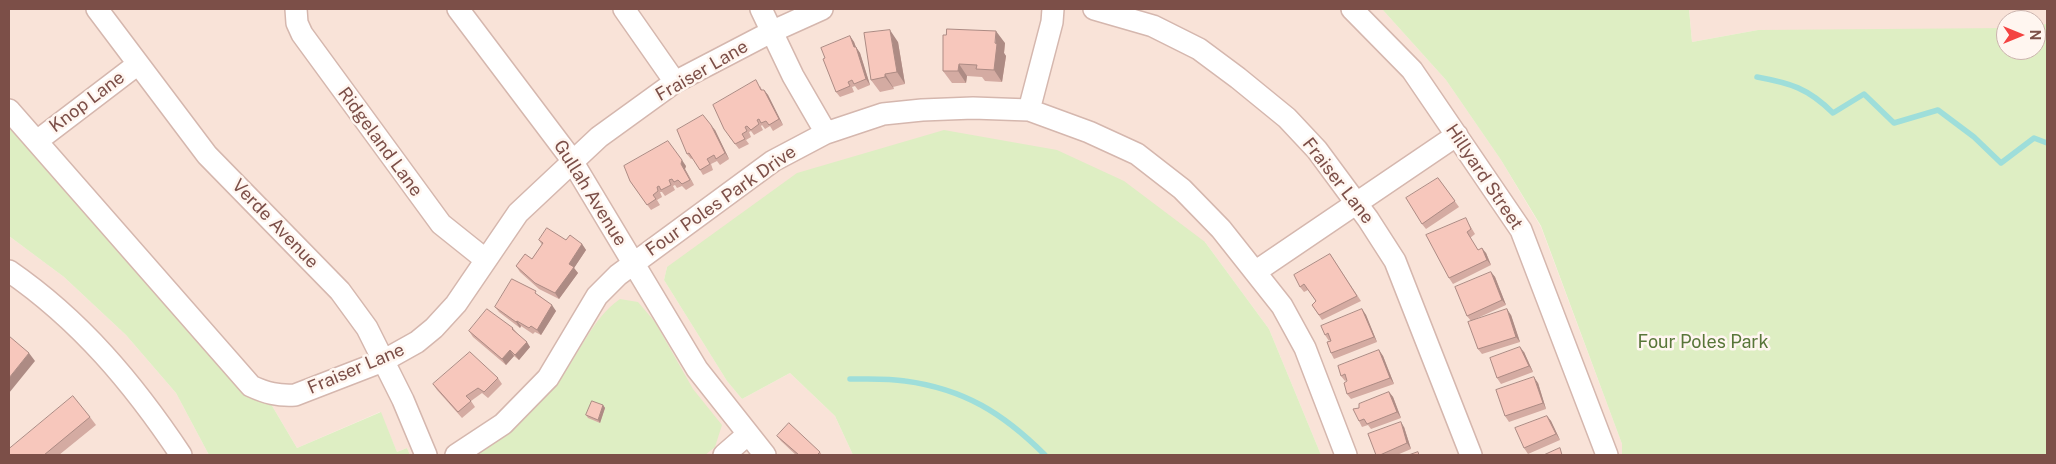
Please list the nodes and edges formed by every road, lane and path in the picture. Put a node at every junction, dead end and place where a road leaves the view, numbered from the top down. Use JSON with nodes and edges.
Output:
{"nodes":[{"id":1,"x":97,"y":9,"type":"edge"},
{"id":2,"x":296,"y":9,"type":"edge"},
{"id":3,"x":458,"y":9,"type":"edge"},
{"id":4,"x":624,"y":9,"type":"edge"},
{"id":5,"x":761,"y":9,"type":"edge"},
{"id":6,"x":822,"y":9,"type":"edge"},
{"id":7,"x":1053,"y":9,"type":"edge"},
{"id":8,"x":1094,"y":9,"type":"edge"},
{"id":9,"x":1352,"y":9,"type":"edge"},
{"id":10,"x":771,"y":32,"type":"junction"},
{"id":11,"x":138,"y":64,"type":"junction"},
{"id":12,"x":675,"y":82,"type":"junction"},
{"id":13,"x":9,"y":110,"type":"edge"},
{"id":14,"x":1029,"y":110,"type":"junction"},
{"id":15,"x":826,"y":133,"type":"junction"},
{"id":16,"x":1457,"y":135,"type":"junction"},
{"id":17,"x":36,"y":141,"type":"junction"},
{"id":18,"x":572,"y":161,"type":"junction"},
{"id":19,"x":1357,"y":203,"type":"junction"},
{"id":20,"x":486,"y":260,"type":"junction"},
{"id":21,"x":633,"y":262,"type":"junction"},
{"id":22,"x":9,"y":271,"type":"edge"},
{"id":23,"x":1255,"y":272,"type":"junction"},
{"id":24,"x":383,"y":361,"type":"junction"},
{"id":25,"x":747,"y":434,"type":"junction"},
{"id":26,"x":181,"y":455,"type":"edge"},
{"id":27,"x":426,"y":455,"type":"edge"},
{"id":28,"x":456,"y":455,"type":"edge"},
{"id":29,"x":724,"y":455,"type":"edge"},
{"id":30,"x":766,"y":455,"type":"edge"},
{"id":31,"x":1346,"y":455,"type":"edge"},
{"id":32,"x":1471,"y":455,"type":"edge"},
{"id":33,"x":1607,"y":455,"type":"edge"}],
"edges":[{"from":1,"to":11,"type":"street","name":"Verde Avenue"},
{"from":2,"to":20,"type":"street","name":"Ridgeland Lane"},
{"from":3,"to":18,"type":"street","name":"Gullah Avenue"},
{"from":4,"to":12,"type":"street"},
{"from":5,"to":10,"type":"street"},
{"from":6,"to":10,"type":"street","name":"Fraiser Lane"},
{"from":7,"to":14,"type":"street"},
{"from":8,"to":19,"type":"street","name":"Fraiser Lane"},
{"from":9,"to":16,"type":"street","name":"Hillyard Street"},
{"from":10,"to":12,"type":"street","name":"Fraiser Lane"},
{"from":10,"to":15,"type":"street"},
{"from":11,"to":17,"type":"street","name":"Knop Lane"},
{"from":11,"to":24,"type":"street","name":"Verde Avenue"},
{"from":12,"to":18,"type":"street","name":"Fraiser Lane"},
{"from":13,"to":17,"type":"street","name":"Fraiser Lane"},
{"from":14,"to":15,"type":"street","name":"Four Poles Park Drive"},
{"from":14,"to":23,"type":"street","name":"Four Poles Park Drive"},
{"from":15,"to":21,"type":"street","name":"Four Poles Park Drive"},
{"from":16,"to":19,"type":"street"},
{"from":16,"to":33,"type":"street","name":"Hillyard Street"},
{"from":17,"to":24,"type":"street","name":"Fraiser Lane"},
{"from":18,"to":20,"type":"street","name":"Fraiser Lane"},
{"from":18,"to":21,"type":"street","name":"Gullah Avenue"},
{"from":19,"to":23,"type":"street"},
{"from":19,"to":32,"type":"street","name":"Fraiser Lane"},
{"from":20,"to":24,"type":"street","name":"Fraiser Lane"},
{"from":21,"to":25,"type":"street","name":"Gullah Avenue"},
{"from":21,"to":28,"type":"street","name":"Four Poles Park Drive"},
{"from":22,"to":26,"type":"street"},
{"from":23,"to":31,"type":"street","name":"Four Poles Park Drive"},
{"from":24,"to":27,"type":"street","name":"Verde Avenue"},
{"from":25,"to":29,"type":"street"},
{"from":25,"to":30,"type":"street","name":"Gullah Avenue"}]}
